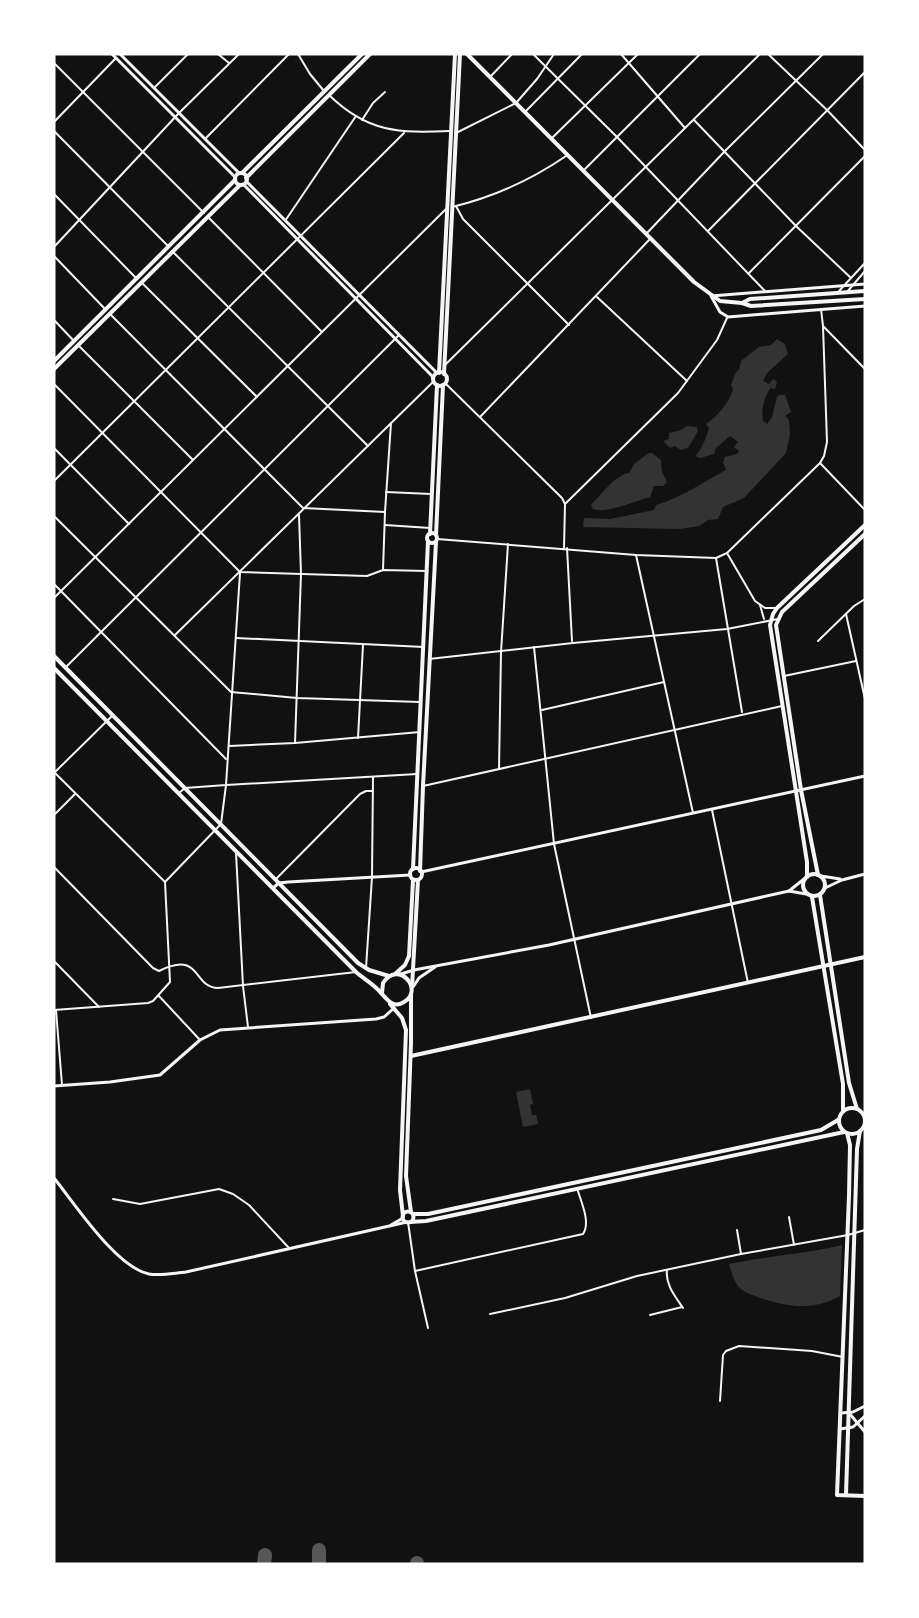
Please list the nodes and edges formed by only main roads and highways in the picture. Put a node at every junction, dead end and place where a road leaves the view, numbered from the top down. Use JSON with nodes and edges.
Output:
{"nodes":[{"id":1,"x":362,"y":54,"type":"edge"},
{"id":2,"x":370,"y":54,"type":"edge"},
{"id":3,"x":455,"y":54,"type":"edge"},
{"id":4,"x":460,"y":54,"type":"edge"},
{"id":5,"x":467,"y":54,"type":"edge"},
{"id":6,"x":327,"y":94,"type":"junction"},
{"id":7,"x":454,"y":132,"type":"junction"},
{"id":8,"x":238,"y":176,"type":"junction"},
{"id":9,"x":244,"y":182,"type":"junction"},
{"id":10,"x":452,"y":207,"type":"junction"},
{"id":11,"x":865,"y":291,"type":"edge"},
{"id":12,"x":865,"y":299,"type":"edge"},
{"id":13,"x":742,"y":303,"type":"junction"},
{"id":14,"x":54,"y":361,"type":"edge"},
{"id":15,"x":54,"y":369,"type":"edge"},
{"id":16,"x":437,"y":377,"type":"junction"},
{"id":17,"x":444,"y":384,"type":"junction"},
{"id":18,"x":865,"y":525,"type":"edge"},
{"id":19,"x":430,"y":534,"type":"junction"},
{"id":20,"x":865,"y":534,"type":"edge"},
{"id":21,"x":436,"y":538,"type":"junction"},
{"id":22,"x":428,"y":541,"type":"junction"},
{"id":23,"x":54,"y":656,"type":"edge"},
{"id":24,"x":54,"y":668,"type":"edge"},
{"id":25,"x":413,"y":869,"type":"junction"},
{"id":26,"x":421,"y":872,"type":"junction"},
{"id":27,"x":819,"y":875,"type":"junction"},
{"id":28,"x":806,"y":878,"type":"junction"},
{"id":29,"x":416,"y":880,"type":"junction"},
{"id":30,"x":820,"y":895,"type":"junction"},
{"id":31,"x":812,"y":897,"type":"junction"},
{"id":32,"x":865,"y":957,"type":"edge"},
{"id":33,"x":831,"y":964,"type":"junction"},
{"id":34,"x":822,"y":966,"type":"junction"},
{"id":35,"x":398,"y":975,"type":"junction"},
{"id":36,"x":389,"y":976,"type":"junction"},
{"id":37,"x":411,"y":990,"type":"junction"},
{"id":38,"x":382,"y":993,"type":"junction"},
{"id":39,"x":386,"y":1000,"type":"junction"},
{"id":40,"x":411,"y":1056,"type":"junction"},
{"id":41,"x":857,"y":1109,"type":"junction"},
{"id":42,"x":843,"y":1111,"type":"junction"},
{"id":43,"x":863,"y":1113,"type":"edge"},
{"id":44,"x":838,"y":1120,"type":"junction"},
{"id":45,"x":862,"y":1129,"type":"edge"},
{"id":46,"x":845,"y":1132,"type":"junction"},
{"id":47,"x":856,"y":1195,"type":"junction"},
{"id":48,"x":849,"y":1196,"type":"junction"},
{"id":49,"x":412,"y":1213,"type":"junction"},
{"id":50,"x":849,"y":1213,"type":"junction"},
{"id":51,"x":855,"y":1213,"type":"junction"},
{"id":52,"x":406,"y":1220,"type":"junction"},
{"id":53,"x":847,"y":1471,"type":"junction"},
{"id":54,"x":839,"y":1472,"type":"junction"},
{"id":55,"x":846,"y":1495,"type":"junction"},
{"id":56,"x":865,"y":1496,"type":"edge"}],
"edges":[{"from":1,"to":6,"type":"main road"},
{"from":2,"to":6,"type":"main road"},
{"from":3,"to":7,"type":"main road"},
{"from":4,"to":7,"type":"main road"},
{"from":5,"to":13,"type":"main road"},
{"from":6,"to":8,"type":"main road"},
{"from":6,"to":9,"type":"main road"},
{"from":7,"to":10,"type":"main road"},
{"from":8,"to":9,"type":"main road"},
{"from":8,"to":9,"type":"main road"},
{"from":8,"to":14,"type":"main road"},
{"from":9,"to":15,"type":"main road"},
{"from":10,"to":16,"type":"main road"},
{"from":10,"to":16,"type":"main road"},
{"from":11,"to":13,"type":"main road"},
{"from":12,"to":13,"type":"main road"},
{"from":16,"to":17,"type":"main road"},
{"from":16,"to":17,"type":"main road"},
{"from":16,"to":19,"type":"main road"},
{"from":17,"to":21,"type":"main road"},
{"from":18,"to":28,"type":"main road"},
{"from":19,"to":21,"type":"main road"},
{"from":19,"to":22,"type":"main road"},
{"from":20,"to":27,"type":"main road"},
{"from":21,"to":22,"type":"main road"},
{"from":21,"to":26,"type":"main road"},
{"from":22,"to":25,"type":"main road"},
{"from":23,"to":36,"type":"main road"},
{"from":24,"to":38,"type":"main road"},
{"from":25,"to":26,"type":"main road"},
{"from":25,"to":29,"type":"main road"},
{"from":26,"to":29,"type":"main road"},
{"from":27,"to":28,"type":"main road"},
{"from":27,"to":30,"type":"main road"},
{"from":28,"to":31,"type":"main road"},
{"from":29,"to":35,"type":"main road"},
{"from":29,"to":37,"type":"main road"},
{"from":30,"to":31,"type":"main road"},
{"from":30,"to":33,"type":"main road"},
{"from":31,"to":34,"type":"main road"},
{"from":32,"to":33,"type":"main road"},
{"from":33,"to":34,"type":"main road"},
{"from":33,"to":41,"type":"main road"},
{"from":34,"to":40,"type":"main road"},
{"from":34,"to":42,"type":"main road"},
{"from":35,"to":36,"type":"main road"},
{"from":35,"to":37,"type":"main road"},
{"from":36,"to":38,"type":"main road"},
{"from":37,"to":39,"type":"main road"},
{"from":37,"to":40,"type":"main road"},
{"from":38,"to":39,"type":"main road"},
{"from":39,"to":52,"type":"main road"},
{"from":40,"to":49,"type":"main road"},
{"from":41,"to":42,"type":"main road"},
{"from":41,"to":43,"type":"main road"},
{"from":42,"to":44,"type":"main road"},
{"from":43,"to":45,"type":"main road"},
{"from":44,"to":46,"type":"main road"},
{"from":44,"to":49,"type":"main road"},
{"from":45,"to":46,"type":"main road"},
{"from":45,"to":47,"type":"main road"},
{"from":46,"to":48,"type":"main road"},
{"from":46,"to":52,"type":"main road"},
{"from":47,"to":48,"type":"main road"},
{"from":47,"to":51,"type":"main road"},
{"from":48,"to":50,"type":"main road"},
{"from":49,"to":52,"type":"main road"},
{"from":49,"to":52,"type":"main road"},
{"from":50,"to":51,"type":"main road"},
{"from":50,"to":54,"type":"main road"},
{"from":51,"to":53,"type":"main road"},
{"from":53,"to":54,"type":"main road"},
{"from":53,"to":55,"type":"main road"},
{"from":54,"to":55,"type":"main road"},
{"from":55,"to":56,"type":"main road"}]}
